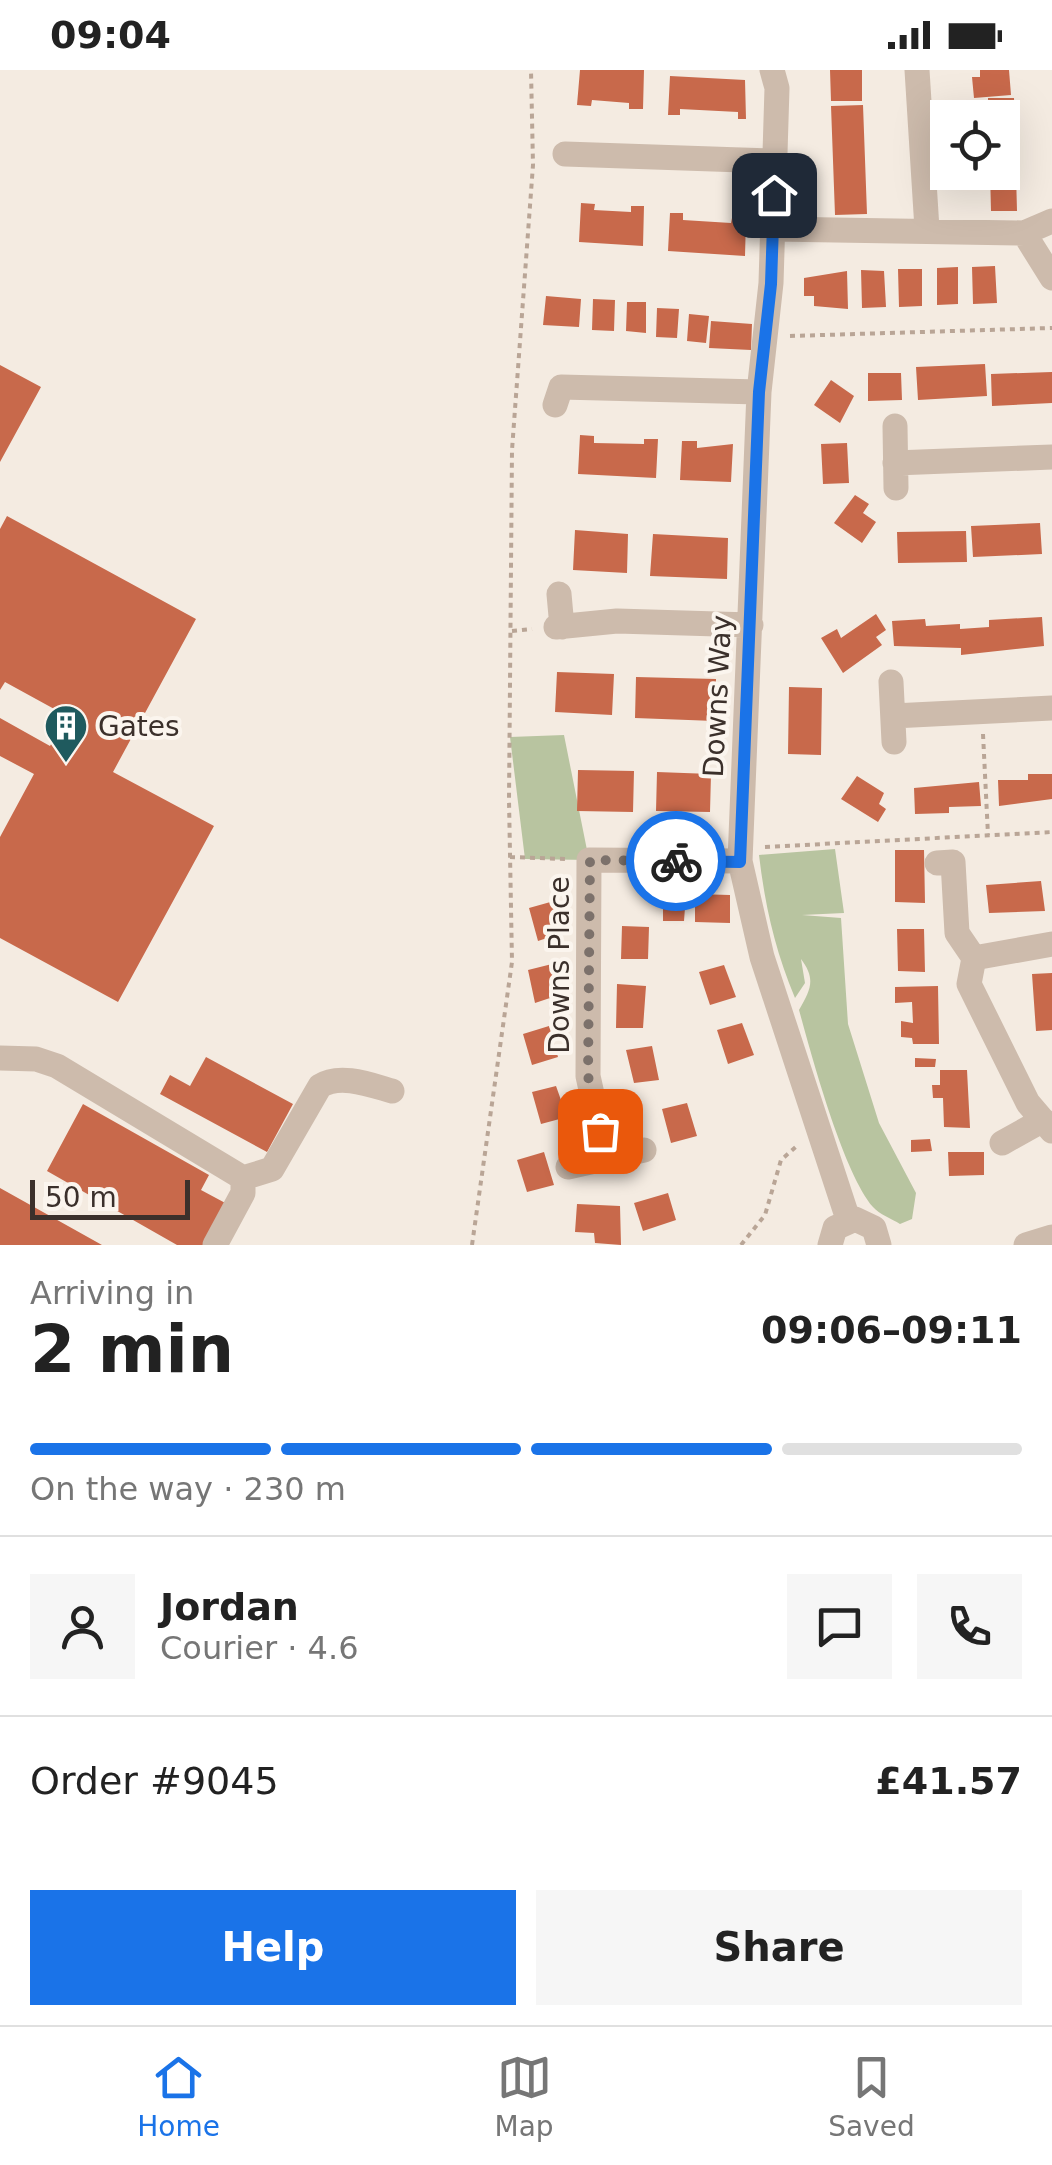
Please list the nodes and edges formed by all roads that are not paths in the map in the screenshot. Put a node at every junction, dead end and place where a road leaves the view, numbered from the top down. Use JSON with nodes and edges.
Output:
{"nodes":[{"id":1,"x":772,"y":70,"type":"edge"},
{"id":2,"x":917,"y":70,"type":"edge"},
{"id":3,"x":566,"y":154,"type":"dead end"},
{"id":4,"x":774,"y":160,"type":"junction"},
{"id":5,"x":1052,"y":221,"type":"edge"},
{"id":6,"x":774,"y":229,"type":"junction"},
{"id":7,"x":927,"y":229,"type":"junction"},
{"id":8,"x":1024,"y":233,"type":"junction"},
{"id":9,"x":1052,"y":278,"type":"edge"},
{"id":10,"x":759,"y":392,"type":"junction"},
{"id":11,"x":555,"y":404,"type":"dead end"},
{"id":12,"x":895,"y":426,"type":"dead end"},
{"id":13,"x":1052,"y":457,"type":"edge"},
{"id":14,"x":560,"y":594,"type":"dead end"},
{"id":15,"x":752,"y":624,"type":"junction"},
{"id":16,"x":891,"y":682,"type":"dead end"},
{"id":17,"x":1052,"y":708,"type":"edge"},
{"id":18,"x":893,"y":716,"type":"junction"},
{"id":19,"x":894,"y":742,"type":"dead end"},
{"id":20,"x":740,"y":856,"type":"junction"},
{"id":21,"x":951,"y":862,"type":"dead end"},
{"id":22,"x":1052,"y":944,"type":"edge"},
{"id":23,"x":974,"y":958,"type":"junction"},
{"id":24,"x":0,"y":1058,"type":"edge"},
{"id":25,"x":392,"y":1091,"type":"dead end"},
{"id":26,"x":1047,"y":1126,"type":"edge"},
{"id":27,"x":1002,"y":1144,"type":"dead end"},
{"id":28,"x":644,"y":1150,"type":"dead end"},
{"id":29,"x":606,"y":1158,"type":"junction"},
{"id":30,"x":568,"y":1167,"type":"dead end"},
{"id":31,"x":243,"y":1178,"type":"junction"},
{"id":32,"x":848,"y":1220,"type":"junction"},
{"id":33,"x":1052,"y":1237,"type":"edge"},
{"id":34,"x":885,"y":1244,"type":"edge"},
{"id":35,"x":215,"y":1245,"type":"edge"},
{"id":36,"x":830,"y":1245,"type":"edge"},
{"id":37,"x":1026,"y":1245,"type":"edge"}],
"edges":[{"from":1,"to":4,"type":"street","name":"Downs Way"},
{"from":2,"to":7,"type":"street"},
{"from":3,"to":4,"type":"street"},
{"from":4,"to":6,"type":"street","name":"Downs Way"},
{"from":5,"to":8,"type":"street"},
{"from":6,"to":7,"type":"street"},
{"from":6,"to":10,"type":"street","name":"Downs Way"},
{"from":7,"to":8,"type":"street"},
{"from":8,"to":9,"type":"street"},
{"from":10,"to":11,"type":"street"},
{"from":10,"to":15,"type":"street","name":"Downs Way"},
{"from":12,"to":13,"type":"street"},
{"from":14,"to":15,"type":"street"},
{"from":15,"to":20,"type":"street","name":"Downs Way"},
{"from":16,"to":18,"type":"street"},
{"from":17,"to":18,"type":"street"},
{"from":18,"to":19,"type":"street"},
{"from":20,"to":29,"type":"street","name":"Downs Place"},
{"from":20,"to":32,"type":"street","name":"Downs Way"},
{"from":21,"to":23,"type":"street"},
{"from":22,"to":23,"type":"street"},
{"from":23,"to":26,"type":"street"},
{"from":24,"to":31,"type":"street"},
{"from":25,"to":31,"type":"street"},
{"from":26,"to":27,"type":"street"},
{"from":28,"to":29,"type":"street"},
{"from":29,"to":30,"type":"street"},
{"from":31,"to":35,"type":"street"},
{"from":32,"to":34,"type":"street"},
{"from":32,"to":36,"type":"street"},
{"from":33,"to":37,"type":"street"}]}
